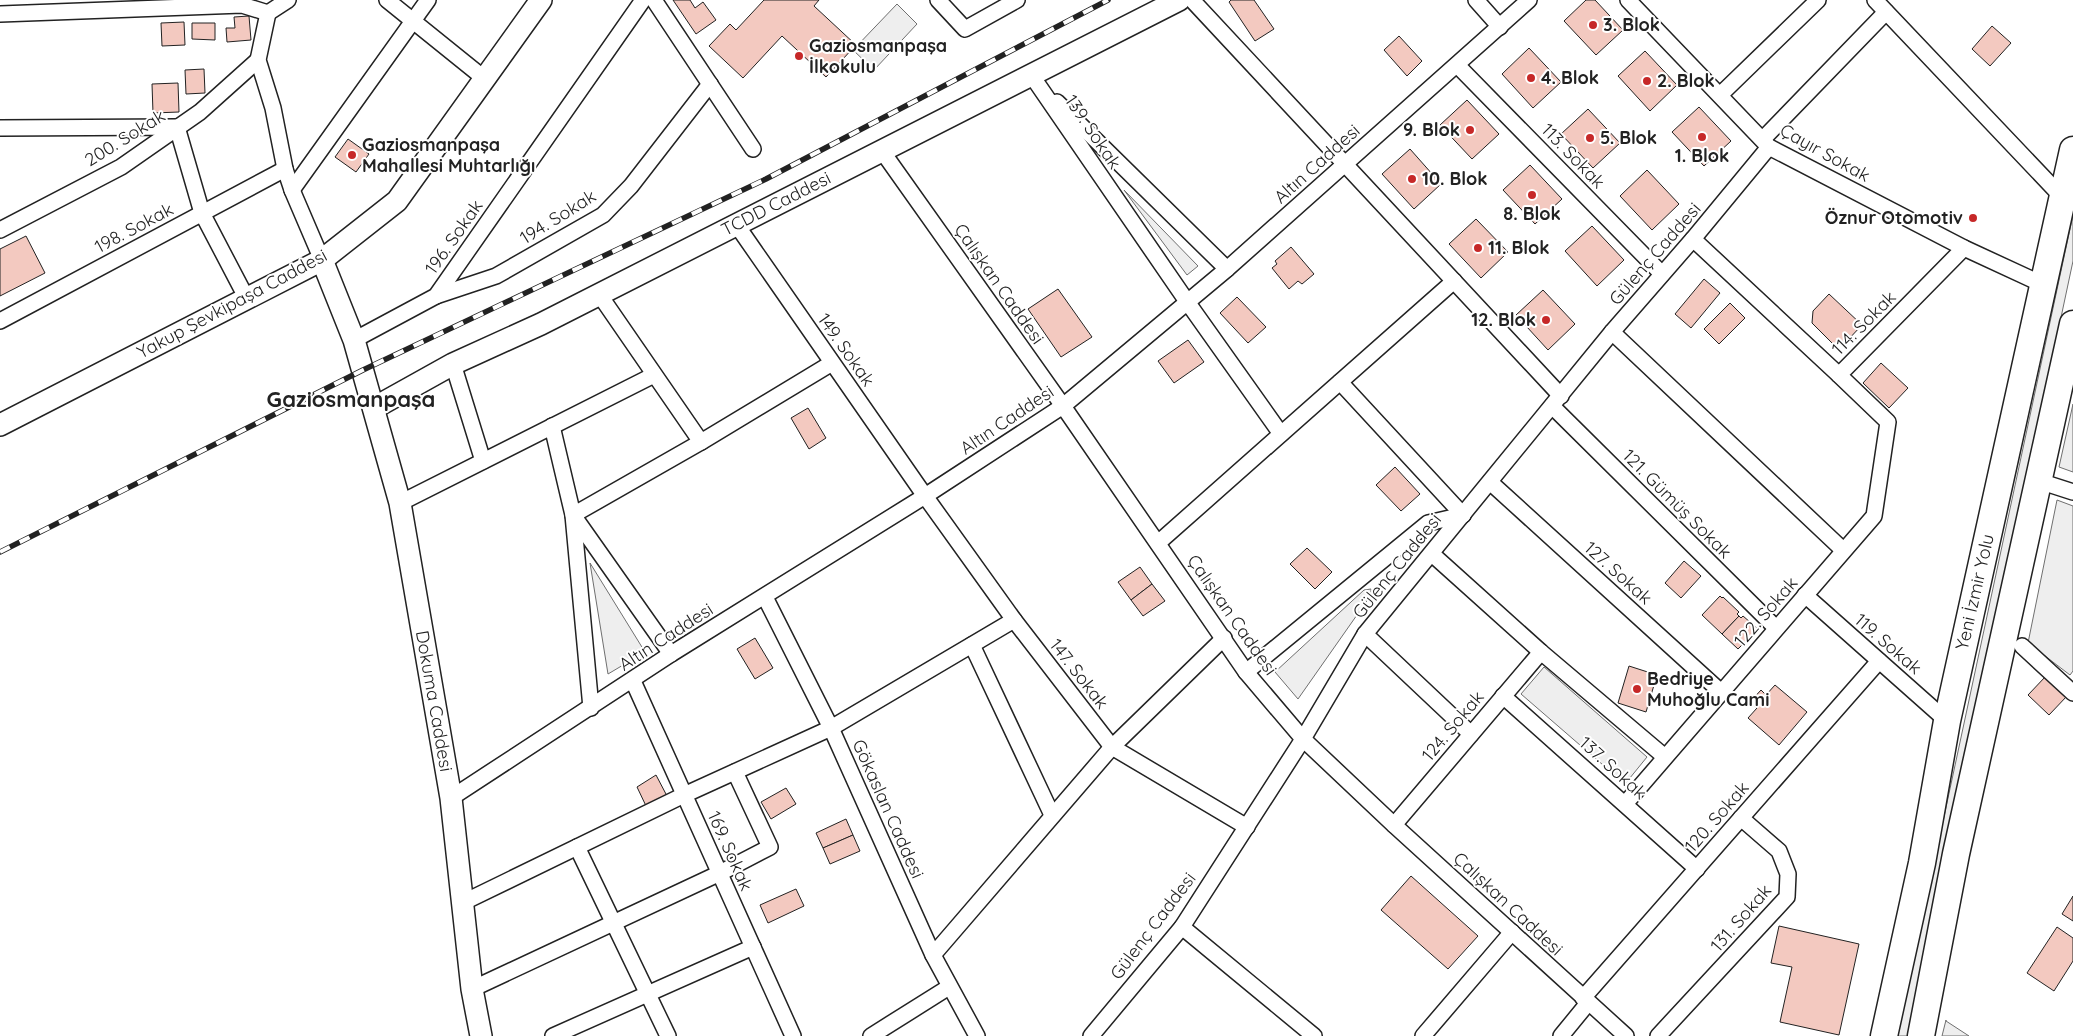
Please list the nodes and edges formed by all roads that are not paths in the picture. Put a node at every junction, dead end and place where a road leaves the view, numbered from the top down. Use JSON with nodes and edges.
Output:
{"nodes":[{"id":1,"x":288,"y":0,"type":"edge"},
{"id":2,"x":387,"y":0,"type":"edge"},
{"id":3,"x":428,"y":0,"type":"edge"},
{"id":4,"x":540,"y":0,"type":"edge"},
{"id":5,"x":643,"y":0,"type":"edge"},
{"id":6,"x":654,"y":0,"type":"edge"},
{"id":7,"x":938,"y":0,"type":"edge"},
{"id":8,"x":1016,"y":0,"type":"edge"},
{"id":9,"x":1179,"y":0,"type":"edge"},
{"id":10,"x":1192,"y":0,"type":"edge"},
{"id":11,"x":1476,"y":0,"type":"edge"},
{"id":12,"x":1530,"y":0,"type":"edge"},
{"id":13,"x":1628,"y":0,"type":"edge"},
{"id":14,"x":1818,"y":0,"type":"edge"},
{"id":15,"x":1875,"y":0,"type":"edge"},
{"id":16,"x":242,"y":2,"type":"edge"},
{"id":17,"x":1886,"y":12,"type":"junction"},
{"id":18,"x":268,"y":13,"type":"junction"},
{"id":19,"x":0,"y":14,"type":"edge"},
{"id":20,"x":412,"y":22,"type":"junction"},
{"id":21,"x":1500,"y":26,"type":"junction"},
{"id":22,"x":258,"y":60,"type":"junction"},
{"id":23,"x":1457,"y":65,"type":"junction"},
{"id":24,"x":1032,"y":76,"type":"junction"},
{"id":25,"x":486,"y":79,"type":"junction"},
{"id":26,"x":710,"y":84,"type":"junction"},
{"id":27,"x":1720,"y":95,"type":"junction"},
{"id":28,"x":0,"y":128,"type":"edge"},
{"id":29,"x":177,"y":128,"type":"junction"},
{"id":30,"x":1766,"y":143,"type":"junction"},
{"id":31,"x":753,"y":149,"type":"dead end"},
{"id":32,"x":2073,"y":150,"type":"edge"},
{"id":33,"x":882,"y":151,"type":"junction"},
{"id":34,"x":1345,"y":164,"type":"junction"},
{"id":35,"x":285,"y":169,"type":"junction"},
{"id":36,"x":292,"y":190,"type":"junction"},
{"id":37,"x":2062,"y":197,"type":"junction"},
{"id":38,"x":202,"y":213,"type":"junction"},
{"id":39,"x":736,"y":224,"type":"junction"},
{"id":40,"x":0,"y":230,"type":"edge"},
{"id":41,"x":1693,"y":239,"type":"junction"},
{"id":42,"x":1964,"y":248,"type":"junction"},
{"id":43,"x":322,"y":260,"type":"junction"},
{"id":44,"x":1227,"y":269,"type":"junction"},
{"id":45,"x":1662,"y":274,"type":"junction"},
{"id":46,"x":1454,"y":281,"type":"junction"},
{"id":47,"x":2044,"y":285,"type":"junction"},
{"id":48,"x":599,"y":294,"type":"junction"},
{"id":49,"x":436,"y":296,"type":"junction"},
{"id":50,"x":247,"y":299,"type":"junction"},
{"id":51,"x":1188,"y":303,"type":"junction"},
{"id":52,"x":0,"y":321,"type":"edge"},
{"id":53,"x":2073,"y":324,"type":"edge"},
{"id":54,"x":1612,"y":332,"type":"junction"},
{"id":55,"x":354,"y":340,"type":"junction"},
{"id":56,"x":832,"y":363,"type":"junction"},
{"id":57,"x":452,"y":364,"type":"junction"},
{"id":58,"x":654,"y":375,"type":"junction"},
{"id":59,"x":1839,"y":375,"type":"junction"},
{"id":60,"x":1340,"y":382,"type":"junction"},
{"id":61,"x":1556,"y":401,"type":"junction"},
{"id":62,"x":1063,"y":406,"type":"junction"},
{"id":63,"x":374,"y":408,"type":"junction"},
{"id":64,"x":1888,"y":422,"type":"joint"},
{"id":65,"x":0,"y":425,"type":"edge"},
{"id":66,"x":552,"y":426,"type":"junction"},
{"id":67,"x":1282,"y":434,"type":"junction"},
{"id":68,"x":701,"y":442,"type":"junction"},
{"id":69,"x":483,"y":462,"type":"junction"},
{"id":70,"x":2039,"y":481,"type":"junction"},
{"id":71,"x":1490,"y":482,"type":"junction"},
{"id":72,"x":2073,"y":492,"type":"edge"},
{"id":73,"x":925,"y":496,"type":"junction"},
{"id":74,"x":400,"y":503,"type":"junction"},
{"id":75,"x":1463,"y":515,"type":"junction"},
{"id":76,"x":573,"y":516,"type":"junction"},
{"id":77,"x":1158,"y":543,"type":"junction"},
{"id":78,"x":1843,"y":550,"type":"junction"},
{"id":79,"x":1432,"y":554,"type":"junction"},
{"id":80,"x":1805,"y":595,"type":"junction"},
{"id":81,"x":765,"y":598,"type":"junction"},
{"id":82,"x":1014,"y":620,"type":"junction"},
{"id":83,"x":1776,"y":628,"type":"junction"},
{"id":84,"x":1365,"y":634,"type":"junction"},
{"id":85,"x":1224,"y":638,"type":"junction"},
{"id":86,"x":972,"y":645,"type":"junction"},
{"id":87,"x":2022,"y":646,"type":"dead end"},
{"id":88,"x":1541,"y":652,"type":"junction"},
{"id":89,"x":671,"y":654,"type":"junction"},
{"id":90,"x":1879,"y":661,"type":"junction"},
{"id":91,"x":1246,"y":672,"type":"junction"},
{"id":92,"x":633,"y":681,"type":"junction"},
{"id":93,"x":1721,"y":692,"type":"junction"},
{"id":94,"x":2072,"y":692,"type":"edge"},
{"id":95,"x":1503,"y":696,"type":"junction"},
{"id":96,"x":591,"y":708,"type":"junction"},
{"id":97,"x":1947,"y":720,"type":"junction"},
{"id":98,"x":831,"y":728,"type":"junction"},
{"id":99,"x":1471,"y":734,"type":"junction"},
{"id":100,"x":1303,"y":739,"type":"junction"},
{"id":101,"x":1112,"y":747,"type":"junction"},
{"id":102,"x":1665,"y":757,"type":"junction"},
{"id":103,"x":735,"y":772,"type":"junction"},
{"id":104,"x":684,"y":795,"type":"junction"},
{"id":105,"x":451,"y":798,"type":"junction"},
{"id":106,"x":1625,"y":804,"type":"junction"},
{"id":107,"x":1052,"y":815,"type":"junction"},
{"id":108,"x":1741,"y":818,"type":"junction"},
{"id":109,"x":1394,"y":825,"type":"junction"},
{"id":110,"x":1246,"y":827,"type":"junction"},
{"id":111,"x":576,"y":847,"type":"junction"},
{"id":112,"x":1697,"y":869,"type":"junction"},
{"id":113,"x":720,"y":874,"type":"junction"},
{"id":114,"x":462,"y":903,"type":"junction"},
{"id":115,"x":614,"y":923,"type":"junction"},
{"id":116,"x":1182,"y":927,"type":"junction"},
{"id":117,"x":1512,"y":932,"type":"junction"},
{"id":118,"x":753,"y":946,"type":"junction"},
{"id":119,"x":933,"y":955,"type":"junction"},
{"id":120,"x":949,"y":987,"type":"junction"},
{"id":121,"x":472,"y":989,"type":"junction"},
{"id":122,"x":648,"y":992,"type":"junction"},
{"id":123,"x":1586,"y":1001,"type":"junction"},
{"id":124,"x":562,"y":1034,"type":"edge"},
{"id":125,"x":1309,"y":1034,"type":"edge"},
{"id":126,"x":481,"y":1036,"type":"edge"},
{"id":127,"x":668,"y":1036,"type":"edge"},
{"id":128,"x":794,"y":1036,"type":"edge"},
{"id":129,"x":871,"y":1036,"type":"edge"},
{"id":130,"x":977,"y":1036,"type":"edge"},
{"id":131,"x":1091,"y":1036,"type":"edge"},
{"id":132,"x":1423,"y":1036,"type":"edge"},
{"id":133,"x":1561,"y":1036,"type":"edge"},
{"id":134,"x":1626,"y":1036,"type":"edge"},
{"id":135,"x":1658,"y":1036,"type":"edge"},
{"id":136,"x":1884,"y":1036,"type":"edge"},
{"id":137,"x":1921,"y":1036,"type":"edge"}],
"edges":[{"from":1,"to":18,"type":"street"},
{"from":2,"to":20,"type":"street"},
{"from":3,"to":20,"type":"street"},
{"from":4,"to":25,"type":"main road","name":"Yakup Şevkipaşa Caddesi"},
{"from":5,"to":49,"type":"street","name":"196. Sokak"},
{"from":6,"to":26,"type":"street"},
{"from":7,"to":8,"type":"street"},
{"from":9,"to":24,"type":"main road","name":"TCDD Caddesi"},
{"from":10,"to":34,"type":"street","name":"121. Gümüş Sokak"},
{"from":11,"to":21,"type":"street"},
{"from":12,"to":21,"type":"street","name":"Altın Caddesi"},
{"from":13,"to":27,"type":"street","name":"Çayır Sokak"},
{"from":14,"to":27,"type":"street"},
{"from":15,"to":17,"type":"street"},
{"from":16,"to":18,"type":"street"},
{"from":16,"to":19,"type":"street"},
{"from":17,"to":30,"type":"street","name":"Gülenç Caddesi"},
{"from":17,"to":37,"type":"street"},
{"from":18,"to":22,"type":"street"},
{"from":20,"to":25,"type":"street"},
{"from":20,"to":36,"type":"street"},
{"from":21,"to":23,"type":"street","name":"Altın Caddesi"},
{"from":22,"to":29,"type":"street","name":"200. Sokak"},
{"from":22,"to":35,"type":"street"},
{"from":23,"to":34,"type":"street","name":"Altın Caddesi"},
{"from":23,"to":45,"type":"street","name":"113. Sokak"},
{"from":24,"to":33,"type":"main road","name":"TCDD Caddesi"},
{"from":24,"to":44,"type":"street","name":"139. Sokak"},
{"from":24,"to":51,"type":"street","name":"139. Sokak"},
{"from":25,"to":43,"type":"main road","name":"Yakup Şevkipaşa Caddesi"},
{"from":26,"to":31,"type":"street"},
{"from":26,"to":49,"type":"street","name":"194. Sokak"},
{"from":27,"to":30,"type":"street","name":"Çayır Sokak"},
{"from":28,"to":29,"type":"street"},
{"from":29,"to":38,"type":"street"},
{"from":29,"to":40,"type":"street","name":"200. Sokak"},
{"from":30,"to":41,"type":"street","name":"Gülenç Caddesi"},
{"from":30,"to":42,"type":"street","name":"Çayır Sokak"},
{"from":32,"to":37,"type":"highway","name":"Yeni İzmir Yolu"},
{"from":33,"to":39,"type":"main road","name":"TCDD Caddesi"},
{"from":33,"to":62,"type":"street","name":"Çalışkan Caddesi"},
{"from":34,"to":44,"type":"street","name":"Altın Caddesi"},
{"from":34,"to":46,"type":"street","name":"121. Gümüş Sokak"},
{"from":35,"to":36,"type":"street"},
{"from":35,"to":38,"type":"street","name":"198. Sokak"},
{"from":36,"to":43,"type":"street"},
{"from":37,"to":47,"type":"highway","name":"Yeni İzmir Yolu"},
{"from":38,"to":50,"type":"street"},
{"from":38,"to":52,"type":"street","name":"198. Sokak"},
{"from":39,"to":48,"type":"main road","name":"TCDD Caddesi"},
{"from":39,"to":56,"type":"street","name":"149. Sokak"},
{"from":41,"to":45,"type":"street","name":"Gülenç Caddesi"},
{"from":41,"to":59,"type":"street"},
{"from":42,"to":47,"type":"street","name":"Çayır Sokak"},
{"from":42,"to":59,"type":"street","name":"114. Sokak"},
{"from":43,"to":50,"type":"main road","name":"Yakup Şevkipaşa Caddesi"},
{"from":43,"to":55,"type":"main road","name":"Dokuma Caddesi"},
{"from":44,"to":51,"type":"street","name":"Altın Caddesi"},
{"from":45,"to":54,"type":"street","name":"Gülenç Caddesi"},
{"from":46,"to":60,"type":"street"},
{"from":46,"to":61,"type":"street","name":"121. Gümüş Sokak"},
{"from":47,"to":97,"type":"highway","name":"Yeni İzmir Yolu"},
{"from":48,"to":57,"type":"main road","name":"TCDD Caddesi"},
{"from":48,"to":58,"type":"street"},
{"from":49,"to":55,"type":"street","name":"196. Sokak"},
{"from":50,"to":65,"type":"main road","name":"Yakup Şevkipaşa Caddesi"},
{"from":51,"to":62,"type":"street","name":"Altın Caddesi"},
{"from":51,"to":67,"type":"street","name":"139. Sokak"},
{"from":53,"to":70,"type":"highway"},
{"from":54,"to":61,"type":"street","name":"Gülenç Caddesi"},
{"from":54,"to":78,"type":"street"},
{"from":55,"to":63,"type":"main road","name":"Dokuma Caddesi"},
{"from":56,"to":68,"type":"street"},
{"from":56,"to":73,"type":"street","name":"149. Sokak"},
{"from":57,"to":63,"type":"main road","name":"TCDD Caddesi"},
{"from":57,"to":69,"type":"street"},
{"from":58,"to":66,"type":"street"},
{"from":58,"to":68,"type":"street"},
{"from":59,"to":64,"type":"street","name":"114. Sokak"},
{"from":60,"to":67,"type":"street"},
{"from":60,"to":75,"type":"street"},
{"from":61,"to":71,"type":"street","name":"Gülenç Caddesi"},
{"from":61,"to":83,"type":"street","name":"121. Gümüş Sokak"},
{"from":62,"to":73,"type":"street","name":"Altın Caddesi"},
{"from":62,"to":77,"type":"street","name":"Çalışkan Caddesi"},
{"from":63,"to":74,"type":"main road","name":"Dokuma Caddesi"},
{"from":64,"to":78,"type":"street","name":"122. Sokak"},
{"from":66,"to":69,"type":"street"},
{"from":66,"to":76,"type":"street"},
{"from":67,"to":77,"type":"street"},
{"from":68,"to":76,"type":"street"},
{"from":69,"to":74,"type":"street"},
{"from":70,"to":72,"type":"street"},
{"from":70,"to":137,"type":"highway"},
{"from":71,"to":75,"type":"street","name":"Gülenç Caddesi"},
{"from":71,"to":93,"type":"street","name":"127. Sokak"},
{"from":73,"to":81,"type":"street","name":"Altın Caddesi"},
{"from":73,"to":82,"type":"street","name":"147. Sokak"},
{"from":74,"to":105,"type":"main road","name":"Dokuma Caddesi"},
{"from":75,"to":79,"type":"street","name":"Gülenç Caddesi"},
{"from":75,"to":91,"type":"street"},
{"from":76,"to":89,"type":"street"},
{"from":76,"to":96,"type":"street"},
{"from":77,"to":85,"type":"street","name":"Çalışkan Caddesi"},
{"from":78,"to":80,"type":"street","name":"122. Sokak"},
{"from":79,"to":84,"type":"street","name":"Gülenç Caddesi"},
{"from":79,"to":88,"type":"street"},
{"from":80,"to":83,"type":"street","name":"122. Sokak"},
{"from":80,"to":90,"type":"street","name":"119. Sokak"},
{"from":81,"to":89,"type":"street","name":"Altın Caddesi"},
{"from":81,"to":98,"type":"street","name":"Gökaslan Caddesi"},
{"from":82,"to":86,"type":"street"},
{"from":82,"to":101,"type":"street","name":"147. Sokak"},
{"from":83,"to":93,"type":"street","name":"122. Sokak"},
{"from":84,"to":99,"type":"street"},
{"from":84,"to":100,"type":"street","name":"Gülenç Caddesi"},
{"from":85,"to":91,"type":"street","name":"Çalışkan Caddesi"},
{"from":85,"to":101,"type":"street"},
{"from":86,"to":98,"type":"street"},
{"from":86,"to":107,"type":"street"},
{"from":87,"to":94,"type":"street"},
{"from":88,"to":95,"type":"street","name":"124. Sokak"},
{"from":88,"to":102,"type":"street"},
{"from":89,"to":92,"type":"street","name":"Altın Caddesi"},
{"from":90,"to":97,"type":"street","name":"119. Sokak"},
{"from":90,"to":108,"type":"street","name":"120. Sokak"},
{"from":91,"to":100,"type":"street","name":"Çalışkan Caddesi"},
{"from":92,"to":96,"type":"street","name":"Altın Caddesi"},
{"from":92,"to":104,"type":"street","name":"169. Sokak"},
{"from":93,"to":102,"type":"street","name":"122. Sokak"},
{"from":95,"to":99,"type":"street","name":"124. Sokak"},
{"from":95,"to":106,"type":"street","name":"137. Sokak"},
{"from":96,"to":105,"type":"street","name":"Altın Caddesi"},
{"from":97,"to":136,"type":"highway","name":"Yeni İzmir Yolu"},
{"from":98,"to":103,"type":"street"},
{"from":98,"to":119,"type":"street","name":"Gökaslan Caddesi"},
{"from":99,"to":109,"type":"street","name":"124. Sokak"},
{"from":100,"to":109,"type":"street","name":"Çalışkan Caddesi"},
{"from":100,"to":110,"type":"street","name":"Gülenç Caddesi"},
{"from":101,"to":107,"type":"street"},
{"from":101,"to":110,"type":"street","name":"147. Sokak"},
{"from":102,"to":106,"type":"street","name":"122. Sokak"},
{"from":103,"to":104,"type":"street"},
{"from":103,"to":113,"type":"street"},
{"from":104,"to":111,"type":"street"},
{"from":104,"to":113,"type":"street","name":"169. Sokak"},
{"from":105,"to":114,"type":"main road","name":"Dokuma Caddesi"},
{"from":106,"to":112,"type":"street","name":"137. Sokak"},
{"from":107,"to":119,"type":"street"},
{"from":108,"to":112,"type":"street","name":"120. Sokak"},
{"from":108,"to":135,"type":"street","name":"131. Sokak"},
{"from":109,"to":117,"type":"street","name":"Çalışkan Caddesi"},
{"from":110,"to":116,"type":"street","name":"Gülenç Caddesi"},
{"from":111,"to":114,"type":"street"},
{"from":111,"to":115,"type":"street"},
{"from":112,"to":123,"type":"street","name":"120. Sokak"},
{"from":113,"to":115,"type":"street"},
{"from":113,"to":118,"type":"street","name":"169. Sokak"},
{"from":114,"to":121,"type":"main road","name":"Dokuma Caddesi"},
{"from":115,"to":121,"type":"street"},
{"from":115,"to":122,"type":"street"},
{"from":116,"to":125,"type":"street"},
{"from":116,"to":131,"type":"street","name":"Gülenç Caddesi"},
{"from":117,"to":123,"type":"street","name":"Çalışkan Caddesi"},
{"from":117,"to":132,"type":"street"},
{"from":118,"to":122,"type":"street"},
{"from":118,"to":128,"type":"street","name":"169. Sokak"},
{"from":119,"to":120,"type":"street","name":"Gökaslan Caddesi"},
{"from":120,"to":129,"type":"street"},
{"from":120,"to":130,"type":"street","name":"Gökaslan Caddesi"},
{"from":121,"to":126,"type":"main road","name":"Dokuma Caddesi"},
{"from":122,"to":124,"type":"street"},
{"from":122,"to":127,"type":"street"},
{"from":123,"to":133,"type":"street","name":"120. Sokak"},
{"from":123,"to":134,"type":"street","name":"Çalışkan Caddesi"}]}
